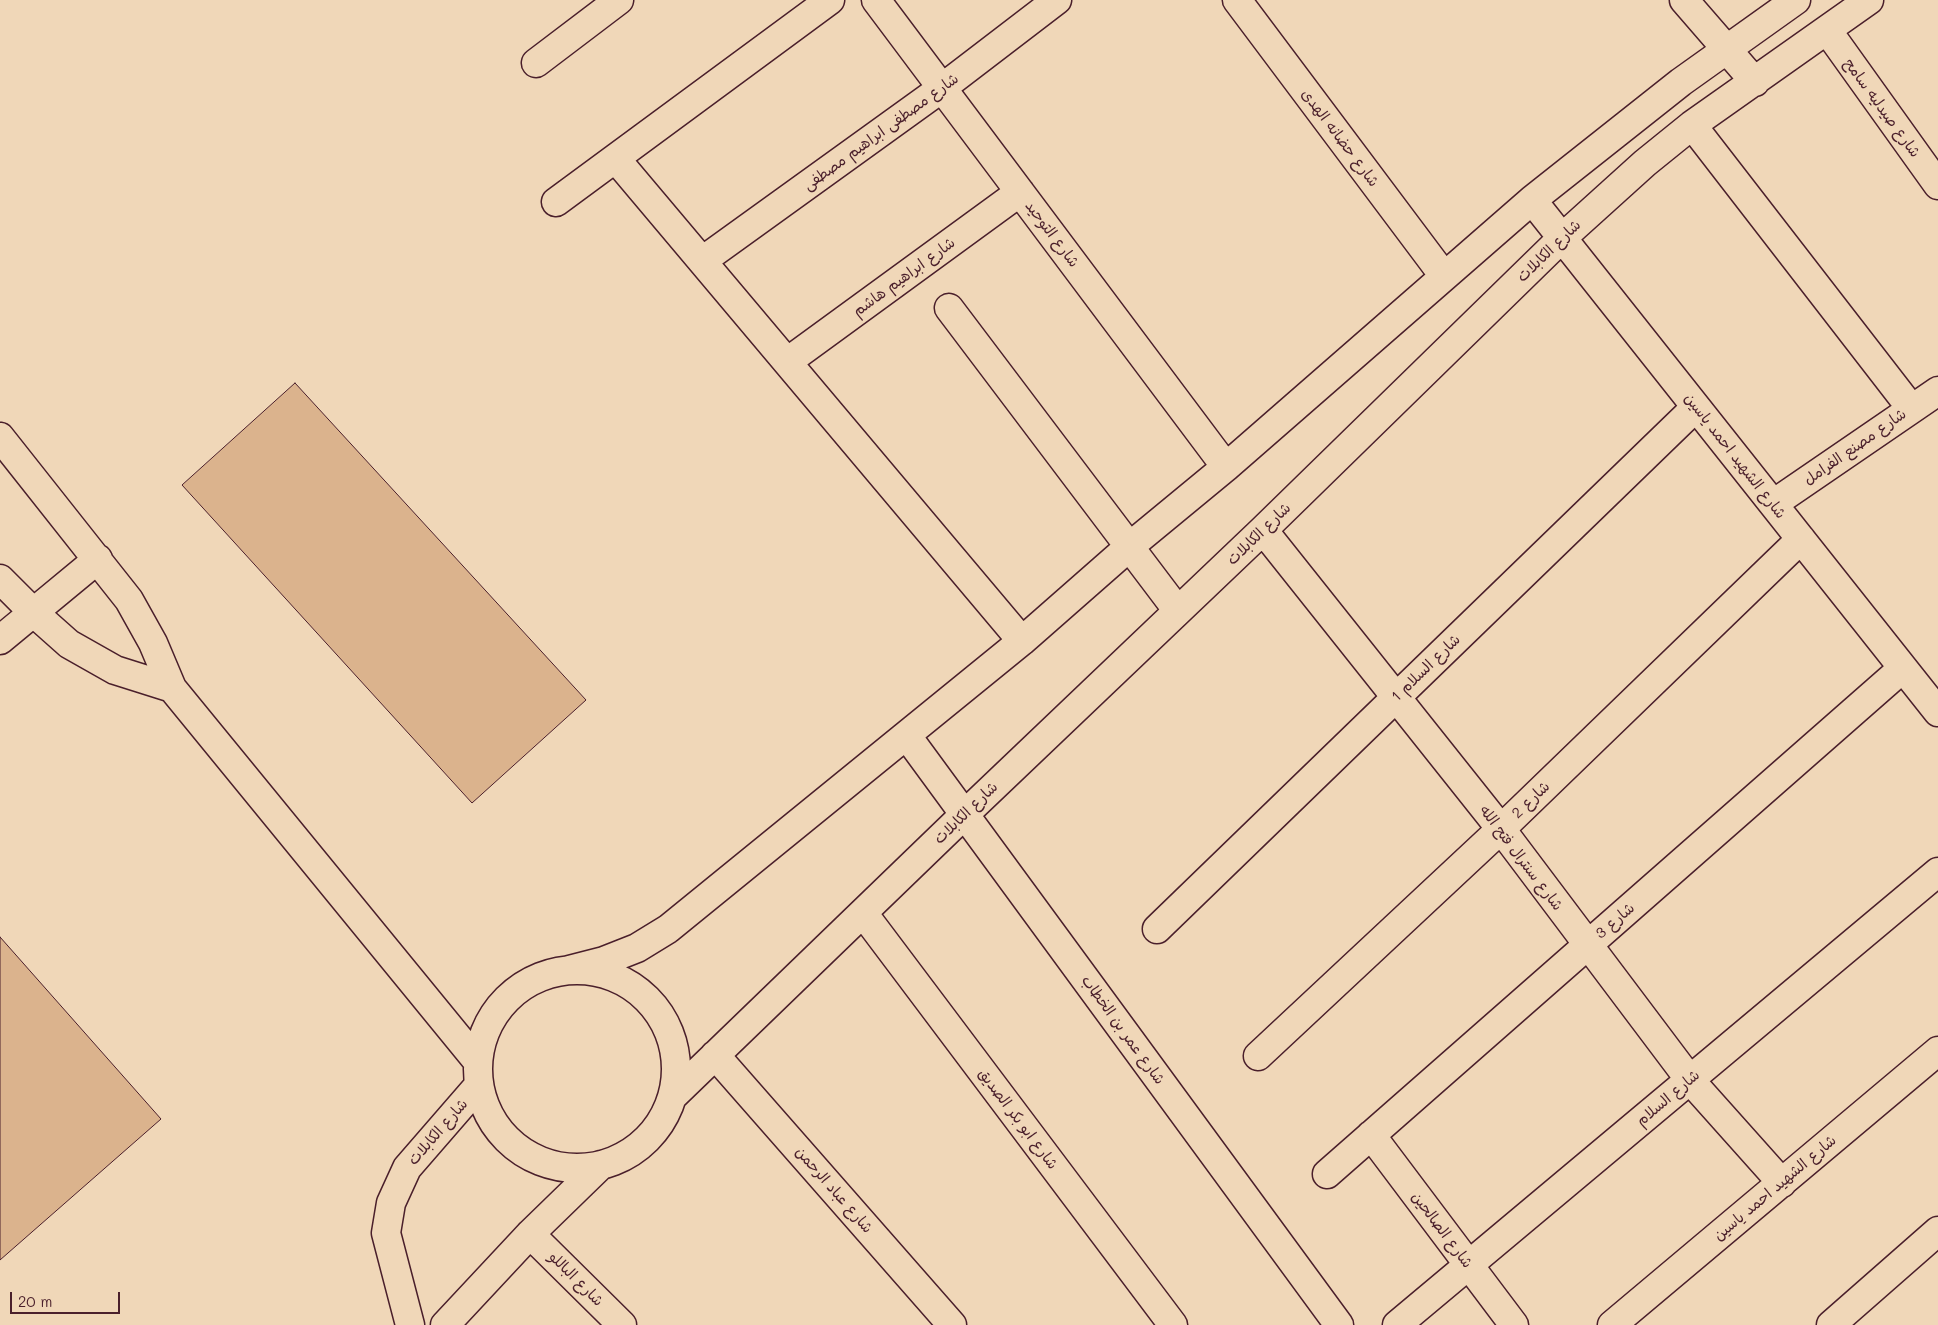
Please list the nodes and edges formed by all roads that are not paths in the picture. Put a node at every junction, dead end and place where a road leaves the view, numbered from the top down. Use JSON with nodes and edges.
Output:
{"nodes":[{"id":1,"x":619,"y":0,"type":"edge"},
{"id":2,"x":830,"y":0,"type":"edge"},
{"id":3,"x":876,"y":0,"type":"edge"},
{"id":4,"x":1057,"y":0,"type":"edge"},
{"id":5,"x":1236,"y":0,"type":"edge"},
{"id":6,"x":1684,"y":0,"type":"edge"},
{"id":7,"x":1796,"y":0,"type":"edge"},
{"id":8,"x":1869,"y":0,"type":"edge"},
{"id":9,"x":1827,"y":30,"type":"junction"},
{"id":10,"x":1728,"y":50,"type":"junction"},
{"id":11,"x":536,"y":62,"type":"dead end"},
{"id":12,"x":1755,"y":82,"type":"junction"},
{"id":13,"x":942,"y":88,"type":"junction"},
{"id":14,"x":1692,"y":125,"type":"junction"},
{"id":15,"x":616,"y":159,"type":"junction"},
{"id":16,"x":1938,"y":185,"type":"edge"},
{"id":17,"x":1020,"y":192,"type":"junction"},
{"id":18,"x":1532,"y":200,"type":"junction"},
{"id":19,"x":556,"y":202,"type":"dead end"},
{"id":20,"x":1562,"y":238,"type":"junction"},
{"id":21,"x":702,"y":261,"type":"junction"},
{"id":22,"x":1444,"y":276,"type":"junction"},
{"id":23,"x":949,"y":308,"type":"dead end"},
{"id":24,"x":787,"y":362,"type":"junction"},
{"id":25,"x":1938,"y":391,"type":"edge"},
{"id":26,"x":1696,"y":406,"type":"junction"},
{"id":27,"x":1911,"y":408,"type":"junction"},
{"id":28,"x":0,"y":437,"type":"edge"},
{"id":29,"x":1226,"y":468,"type":"junction"},
{"id":30,"x":1773,"y":504,"type":"junction"},
{"id":31,"x":1263,"y":530,"type":"junction"},
{"id":32,"x":1801,"y":539,"type":"junction"},
{"id":33,"x":1129,"y":547,"type":"junction"},
{"id":34,"x":98,"y":559,"type":"junction"},
{"id":35,"x":0,"y":579,"type":"edge"},
{"id":36,"x":1178,"y":611,"type":"junction"},
{"id":37,"x":32,"y":612,"type":"junction"},
{"id":38,"x":0,"y":640,"type":"edge"},
{"id":39,"x":1022,"y":641,"type":"junction"},
{"id":40,"x":1903,"y":668,"type":"junction"},
{"id":41,"x":172,"y":688,"type":"junction"},
{"id":42,"x":1396,"y":697,"type":"junction"},
{"id":43,"x":1938,"y":712,"type":"edge"},
{"id":44,"x":907,"y":736,"type":"junction"},
{"id":45,"x":965,"y":814,"type":"junction"},
{"id":46,"x":1501,"y":830,"type":"junction"},
{"id":47,"x":1938,"y":872,"type":"edge"},
{"id":48,"x":863,"y":913,"type":"junction"},
{"id":49,"x":1157,"y":929,"type":"dead end"},
{"id":50,"x":1588,"y":944,"type":"junction"},
{"id":51,"x":569,"y":970,"type":"junction"},
{"id":52,"x":1938,"y":1051,"type":"edge"},
{"id":53,"x":715,"y":1055,"type":"junction"},
{"id":54,"x":1258,"y":1056,"type":"dead end"},
{"id":55,"x":478,"y":1073,"type":"junction"},
{"id":56,"x":1690,"y":1080,"type":"junction"},
{"id":57,"x":673,"y":1096,"type":"junction"},
{"id":58,"x":1371,"y":1135,"type":"junction"},
{"id":59,"x":601,"y":1165,"type":"junction"},
{"id":60,"x":1327,"y":1174,"type":"dead end"},
{"id":61,"x":1782,"y":1183,"type":"junction"},
{"id":62,"x":1938,"y":1231,"type":"edge"},
{"id":63,"x":530,"y":1234,"type":"junction"},
{"id":64,"x":1469,"y":1265,"type":"junction"},
{"id":65,"x":410,"y":1325,"type":"edge"},
{"id":66,"x":445,"y":1325,"type":"edge"},
{"id":67,"x":622,"y":1325,"type":"edge"},
{"id":68,"x":952,"y":1325,"type":"edge"},
{"id":69,"x":1174,"y":1325,"type":"edge"},
{"id":70,"x":1339,"y":1325,"type":"edge"},
{"id":71,"x":1397,"y":1325,"type":"edge"},
{"id":72,"x":1514,"y":1325,"type":"edge"},
{"id":73,"x":1612,"y":1325,"type":"edge"},
{"id":74,"x":1831,"y":1325,"type":"edge"}],
"edges":[{"from":1,"to":11,"type":"street"},
{"from":2,"to":15,"type":"street"},
{"from":3,"to":13,"type":"street","name":"شارع التوحيد"},
{"from":4,"to":13,"type":"street","name":"شارع مصطفى ابراهيم مصطفى"},
{"from":5,"to":22,"type":"street","name":"شارع حضانه الهدى"},
{"from":6,"to":10,"type":"street"},
{"from":7,"to":10,"type":"street"},
{"from":8,"to":9,"type":"street","name":"شارع الكابلات"},
{"from":9,"to":12,"type":"street","name":"شارع الكابلات"},
{"from":9,"to":16,"type":"street","name":"شارع صيدليه سامح"},
{"from":10,"to":12,"type":"street"},
{"from":10,"to":18,"type":"street"},
{"from":12,"to":14,"type":"street","name":"شارع الكابلات"},
{"from":13,"to":17,"type":"street","name":"شارع التوحيد"},
{"from":13,"to":21,"type":"street","name":"شارع مصطفى ابراهيم مصطفى"},
{"from":14,"to":20,"type":"street","name":"شارع الكابلات"},
{"from":14,"to":27,"type":"street"},
{"from":15,"to":19,"type":"street"},
{"from":15,"to":21,"type":"street"},
{"from":17,"to":24,"type":"street","name":"شارع ابراهيم هاشم"},
{"from":17,"to":29,"type":"street","name":"شارع التوحيد"},
{"from":18,"to":20,"type":"street","name":"شارع الشهيد احمد ياسين"},
{"from":18,"to":22,"type":"street"},
{"from":20,"to":26,"type":"street","name":"شارع الشهيد احمد ياسين"},
{"from":20,"to":31,"type":"street","name":"شارع الكابلات"},
{"from":21,"to":24,"type":"street"},
{"from":22,"to":29,"type":"street"},
{"from":23,"to":33,"type":"street"},
{"from":24,"to":39,"type":"street"},
{"from":25,"to":27,"type":"street","name":"شارع مصنع الفرامل"},
{"from":26,"to":30,"type":"street","name":"شارع الشهيد احمد ياسين"},
{"from":26,"to":42,"type":"street","name":"شارع السلام 1"},
{"from":27,"to":30,"type":"street","name":"شارع مصنع الفرامل"},
{"from":28,"to":34,"type":"street"},
{"from":29,"to":33,"type":"street"},
{"from":30,"to":32,"type":"street","name":"شارع الشهيد احمد ياسين"},
{"from":31,"to":36,"type":"street","name":"شارع الكابلات"},
{"from":31,"to":42,"type":"street","name":"شارع سنترال فتح الله"},
{"from":32,"to":40,"type":"street","name":"شارع الشهيد احمد ياسين"},
{"from":32,"to":46,"type":"street","name":"شارع 2"},
{"from":33,"to":36,"type":"street"},
{"from":33,"to":39,"type":"street"},
{"from":34,"to":37,"type":"street"},
{"from":34,"to":41,"type":"street"},
{"from":35,"to":37,"type":"street"},
{"from":36,"to":45,"type":"street","name":"شارع الكابلات"},
{"from":37,"to":38,"type":"street"},
{"from":37,"to":41,"type":"street"},
{"from":39,"to":44,"type":"street"},
{"from":40,"to":43,"type":"street","name":"شارع الشهيد احمد ياسين"},
{"from":40,"to":50,"type":"street","name":"شارع 3"},
{"from":41,"to":55,"type":"street"},
{"from":42,"to":46,"type":"street","name":"شارع سنترال فتح الله"},
{"from":42,"to":49,"type":"street","name":"شارع السلام 1"},
{"from":44,"to":45,"type":"street","name":"شارع عمر بن الخطاب"},
{"from":44,"to":51,"type":"street"},
{"from":45,"to":48,"type":"street","name":"شارع الكابلات"},
{"from":45,"to":70,"type":"street","name":"شارع عمر بن الخطاب"},
{"from":46,"to":50,"type":"street","name":"شارع سنترال فتح الله"},
{"from":46,"to":54,"type":"street","name":"شارع 2"},
{"from":47,"to":56,"type":"street","name":"شارع السلام"},
{"from":48,"to":53,"type":"street","name":"شارع الكابلات"},
{"from":48,"to":69,"type":"street","name":"شارع ابو بكر الصديق"},
{"from":50,"to":56,"type":"street","name":"شارع سنترال فتح الله"},
{"from":50,"to":58,"type":"street","name":"شارع 3"},
{"from":51,"to":55,"type":"street"},
{"from":51,"to":57,"type":"street"},
{"from":52,"to":61,"type":"street","name":"شارع الشهيد احمد ياسين"},
{"from":53,"to":57,"type":"street","name":"شارع الكابلات"},
{"from":53,"to":68,"type":"street","name":"شارع عباد الرحمن"},
{"from":55,"to":59,"type":"street"},
{"from":55,"to":65,"type":"street","name":"شارع الكابلات"},
{"from":56,"to":61,"type":"street","name":"شارع سنترال فتح الله"},
{"from":56,"to":64,"type":"street","name":"شارع السلام"},
{"from":57,"to":59,"type":"street"},
{"from":58,"to":60,"type":"street","name":"شارع 3"},
{"from":58,"to":64,"type":"street","name":"شارع الصالحين"},
{"from":59,"to":63,"type":"street"},
{"from":61,"to":73,"type":"street","name":"شارع الشهيد احمد ياسين"},
{"from":62,"to":74,"type":"street"},
{"from":63,"to":66,"type":"street"},
{"from":63,"to":67,"type":"street","name":"شارع الباللو"},
{"from":64,"to":71,"type":"street","name":"شارع السلام"},
{"from":64,"to":72,"type":"street","name":"شارع الصالحين"}]}
